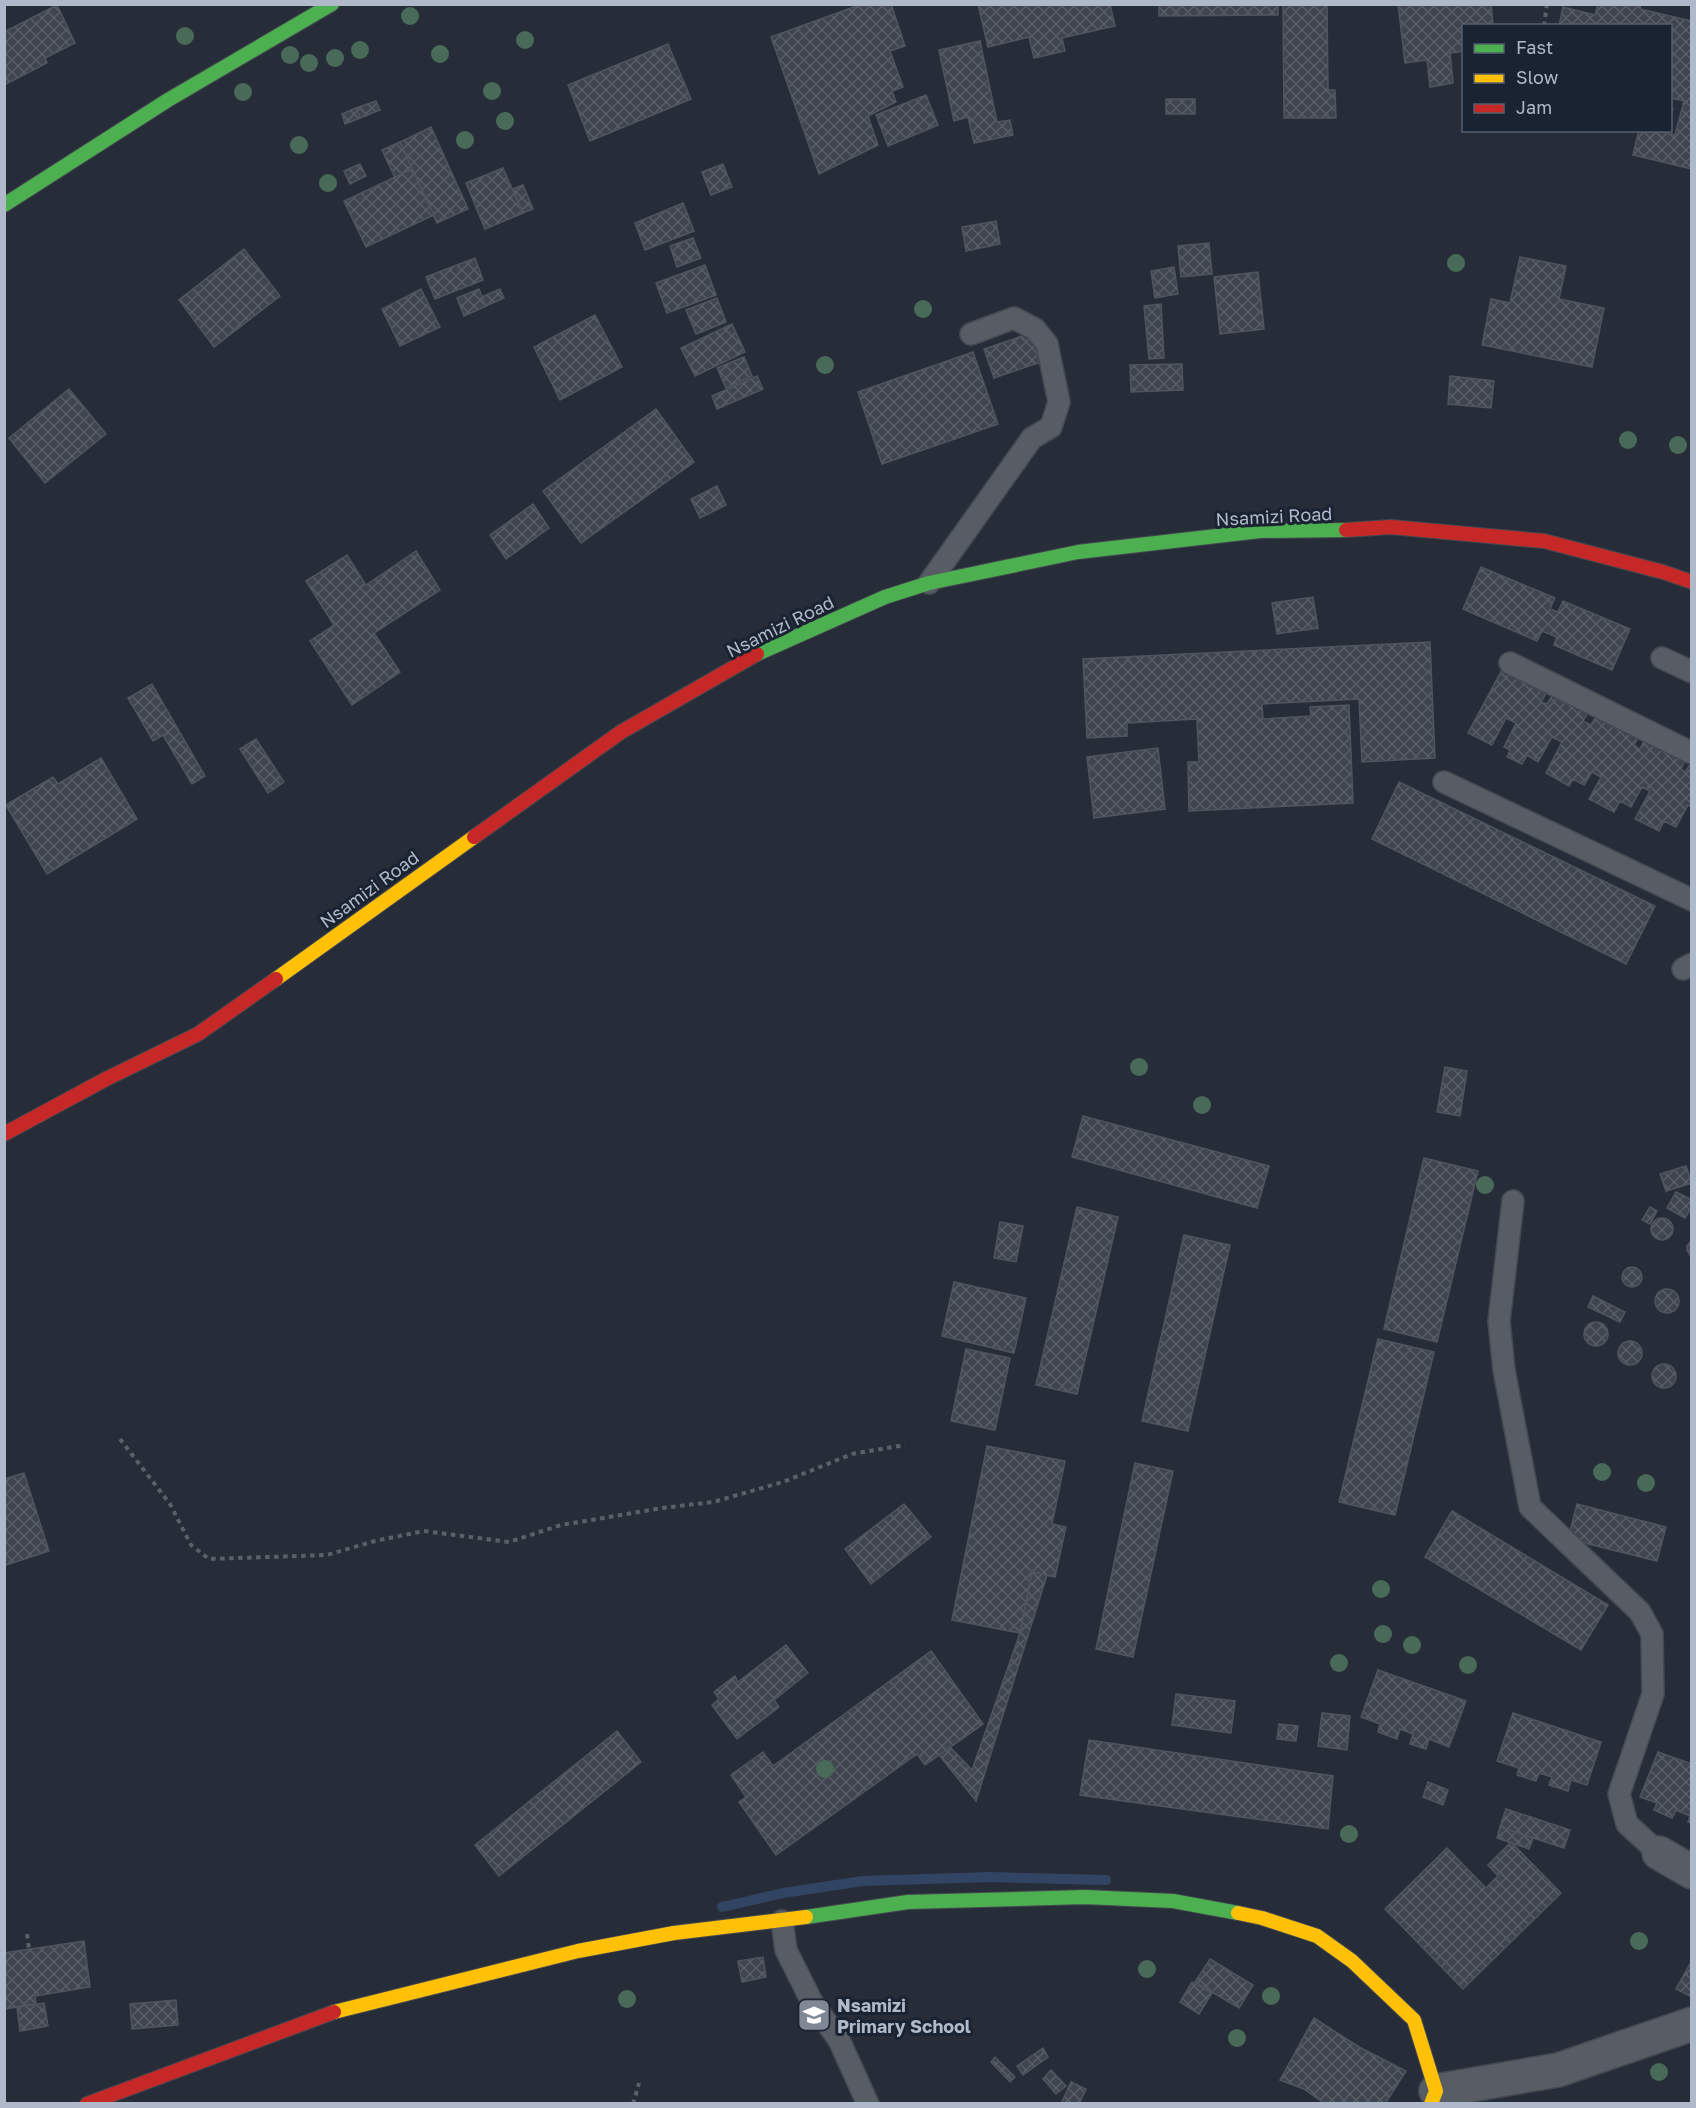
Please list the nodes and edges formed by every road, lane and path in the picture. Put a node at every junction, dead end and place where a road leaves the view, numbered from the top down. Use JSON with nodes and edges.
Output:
{"nodes":[{"id":1,"x":332,"y":4,"type":"edge"},
{"id":2,"x":1547,"y":4,"type":"edge"},
{"id":3,"x":1544,"y":24,"type":"edge"},
{"id":4,"x":4,"y":205,"type":"edge"},
{"id":5,"x":971,"y":334,"type":"dead end"},
{"id":6,"x":1692,"y":582,"type":"edge"},
{"id":7,"x":929,"y":583,"type":"junction"},
{"id":8,"x":1662,"y":658,"type":"dead end"},
{"id":9,"x":1510,"y":663,"type":"dead end"},
{"id":10,"x":1692,"y":672,"type":"edge"},
{"id":11,"x":1692,"y":753,"type":"edge"},
{"id":12,"x":1444,"y":782,"type":"dead end"},
{"id":13,"x":1692,"y":900,"type":"edge"},
{"id":14,"x":4,"y":1134,"type":"edge"},
{"id":15,"x":1513,"y":1201,"type":"dead end"},
{"id":16,"x":120,"y":1439,"type":"dead end"},
{"id":17,"x":905,"y":1445,"type":"dead end"},
{"id":18,"x":1659,"y":1853,"type":"joint"},
{"id":19,"x":1692,"y":1872,"type":"edge"},
{"id":20,"x":782,"y":1921,"type":"junction"},
{"id":21,"x":27,"y":1934,"type":"dead end"},
{"id":22,"x":29,"y":1949,"type":"dead end"},
{"id":23,"x":1692,"y":2024,"type":"edge"},
{"id":24,"x":639,"y":2083,"type":"dead end"},
{"id":25,"x":1434,"y":2097,"type":"edge"},
{"id":26,"x":87,"y":2103,"type":"edge"},
{"id":27,"x":633,"y":2103,"type":"edge"},
{"id":28,"x":868,"y":2103,"type":"edge"}],
"edges":[{"from":1,"to":4,"type":"street"},
{"from":2,"to":3,"type":"path"},
{"from":5,"to":7,"type":"lane"},
{"from":6,"to":7,"type":"street","name":"Nsamizi Road"},
{"from":7,"to":14,"type":"street","name":"Nsamizi Road"},
{"from":8,"to":10,"type":"lane"},
{"from":9,"to":11,"type":"lane"},
{"from":12,"to":13,"type":"lane"},
{"from":15,"to":18,"type":"lane"},
{"from":16,"to":17,"type":"path"},
{"from":18,"to":19,"type":"street"},
{"from":20,"to":25,"type":"street"},
{"from":20,"to":26,"type":"street"},
{"from":20,"to":28,"type":"lane"},
{"from":21,"to":22,"type":"path"},
{"from":23,"to":25,"type":"street"},
{"from":24,"to":27,"type":"path"}]}
